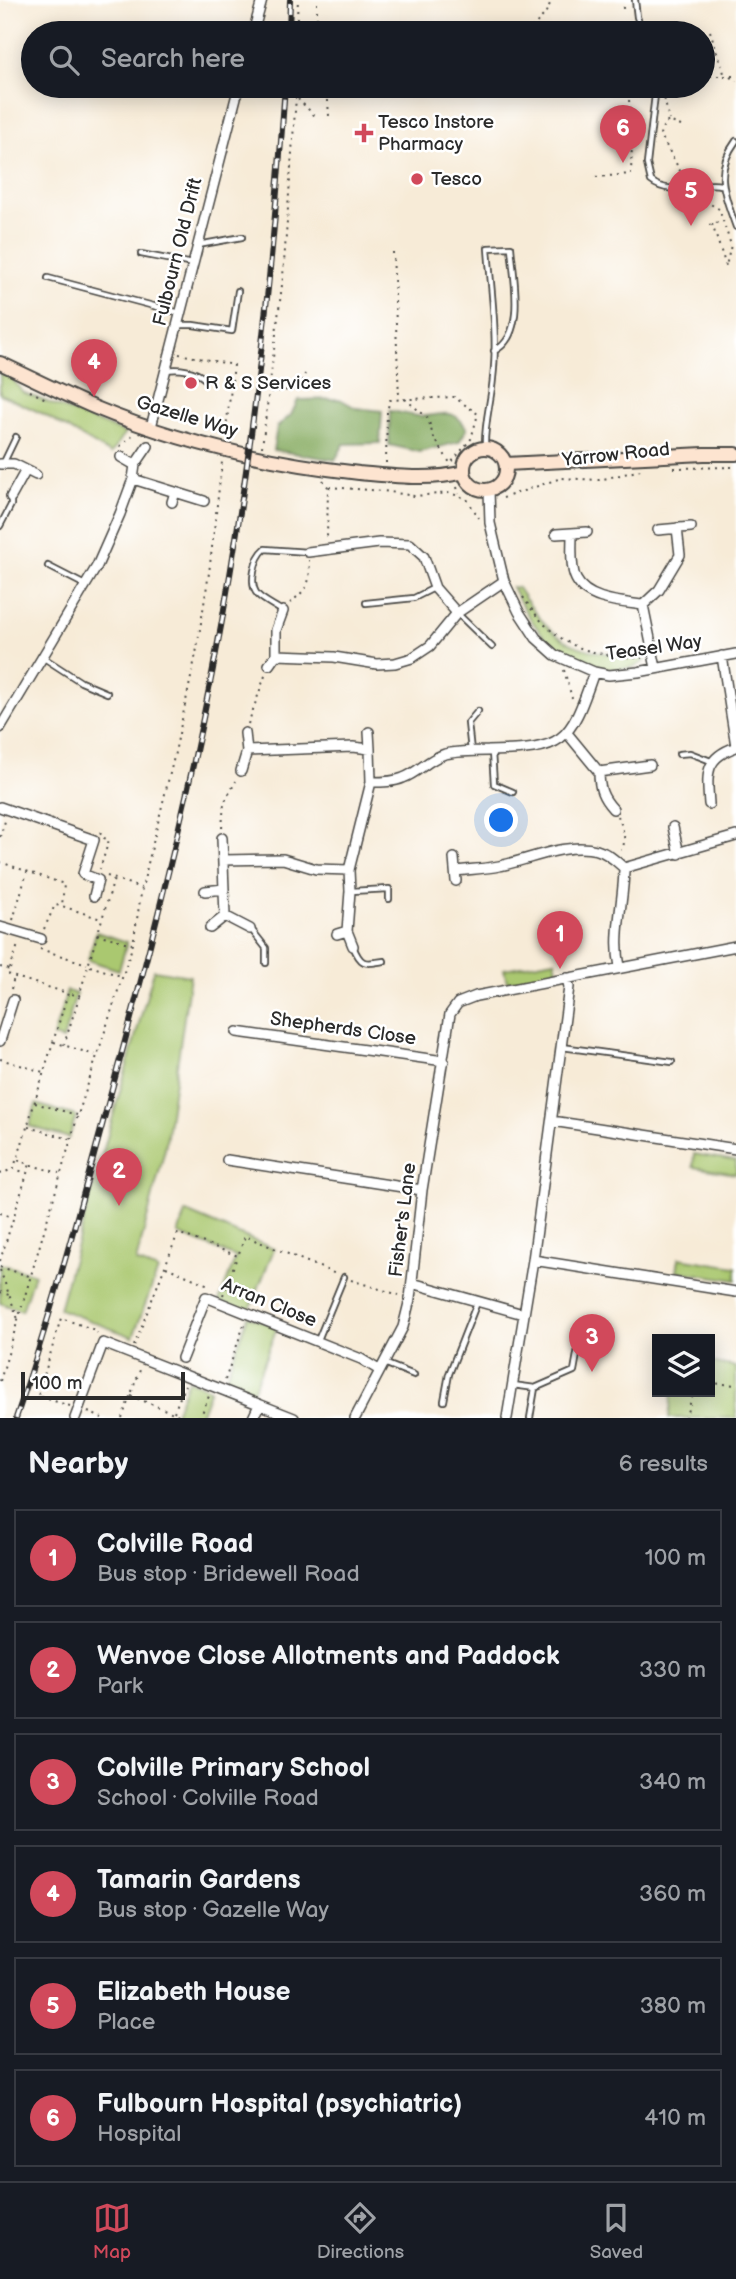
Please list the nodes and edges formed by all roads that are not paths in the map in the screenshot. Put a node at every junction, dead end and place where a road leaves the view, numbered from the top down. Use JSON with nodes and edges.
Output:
{"nodes":[{"id":1,"x":262,"y":0,"type":"edge"},
{"id":2,"x":635,"y":0,"type":"edge"},
{"id":3,"x":256,"y":21,"type":"edge"},
{"id":4,"x":638,"y":21,"type":"edge"},
{"id":5,"x":236,"y":98,"type":"edge"},
{"id":6,"x":655,"y":98,"type":"edge"},
{"id":7,"x":736,"y":141,"type":"edge"},
{"id":8,"x":721,"y":185,"type":"junction"},
{"id":9,"x":736,"y":227,"type":"edge"},
{"id":10,"x":242,"y":237,"type":"dead end"},
{"id":11,"x":198,"y":246,"type":"junction"},
{"id":12,"x":141,"y":254,"type":"dead end"},
{"id":13,"x":194,"y":264,"type":"junction"},
{"id":14,"x":48,"y":278,"type":"dead end"},
{"id":15,"x":238,"y":291,"type":"dead end"},
{"id":16,"x":181,"y":313,"type":"junction"},
{"id":17,"x":178,"y":325,"type":"junction"},
{"id":18,"x":494,"y":351,"type":"junction"},
{"id":19,"x":0,"y":363,"type":"edge"},
{"id":20,"x":165,"y":370,"type":"junction"},
{"id":21,"x":205,"y":379,"type":"dead end"},
{"id":22,"x":151,"y":427,"type":"junction"},
{"id":23,"x":16,"y":437,"type":"dead end"},
{"id":24,"x":148,"y":446,"type":"dead end"},
{"id":25,"x":485,"y":448,"type":"junction"},
{"id":26,"x":736,"y":454,"type":"edge"},
{"id":27,"x":121,"y":457,"type":"road end"},
{"id":28,"x":2,"y":463,"type":"edge"},
{"id":29,"x":506,"y":464,"type":"junction"},
{"id":30,"x":135,"y":465,"type":"junction"},
{"id":31,"x":26,"y":470,"type":"junction"},
{"id":32,"x":464,"y":472,"type":"junction"},
{"id":33,"x":36,"y":475,"type":"dead end"},
{"id":34,"x":133,"y":479,"type":"junction"},
{"id":35,"x":489,"y":490,"type":"junction"},
{"id":36,"x":175,"y":492,"type":"junction"},
{"id":37,"x":11,"y":498,"type":"joint"},
{"id":38,"x":204,"y":500,"type":"dead end"},
{"id":39,"x":172,"y":502,"type":"dead end"},
{"id":40,"x":0,"y":526,"type":"edge"},
{"id":41,"x":691,"y":527,"type":"dead end"},
{"id":42,"x":677,"y":528,"type":"junction"},
{"id":43,"x":659,"y":530,"type":"dead end"},
{"id":44,"x":587,"y":532,"type":"dead end"},
{"id":45,"x":556,"y":534,"type":"dead end"},
{"id":46,"x":572,"y":534,"type":"junction"},
{"id":47,"x":308,"y":552,"type":"joint"},
{"id":48,"x":48,"y":566,"type":"dead end"},
{"id":49,"x":504,"y":581,"type":"junction"},
{"id":50,"x":86,"y":586,"type":"junction"},
{"id":51,"x":435,"y":588,"type":"junction"},
{"id":52,"x":366,"y":603,"type":"dead end"},
{"id":53,"x":643,"y":605,"type":"junction"},
{"id":54,"x":283,"y":611,"type":"joint"},
{"id":55,"x":457,"y":613,"type":"junction"},
{"id":56,"x":492,"y":647,"type":"dead end"},
{"id":57,"x":736,"y":654,"type":"edge"},
{"id":58,"x":276,"y":655,"type":"junction"},
{"id":59,"x":722,"y":656,"type":"junction"},
{"id":60,"x":43,"y":658,"type":"junction"},
{"id":61,"x":268,"y":665,"type":"road end"},
{"id":62,"x":656,"y":668,"type":"junction"},
{"id":63,"x":594,"y":672,"type":"junction"},
{"id":64,"x":107,"y":693,"type":"dead end"},
{"id":65,"x":478,"y":711,"type":"dead end"},
{"id":66,"x":0,"y":728,"type":"edge"},
{"id":67,"x":369,"y":732,"type":"dead end"},
{"id":68,"x":245,"y":733,"type":"road end"},
{"id":69,"x":567,"y":733,"type":"junction"},
{"id":70,"x":736,"y":746,"type":"edge"},
{"id":71,"x":370,"y":749,"type":"junction"},
{"id":72,"x":247,"y":751,"type":"junction"},
{"id":73,"x":471,"y":751,"type":"junction"},
{"id":74,"x":492,"y":751,"type":"junction"},
{"id":75,"x":679,"y":754,"type":"dead end"},
{"id":76,"x":711,"y":761,"type":"junction"},
{"id":77,"x":650,"y":765,"type":"dead end"},
{"id":78,"x":241,"y":771,"type":"road end"},
{"id":79,"x":599,"y":772,"type":"junction"},
{"id":80,"x":372,"y":782,"type":"junction"},
{"id":81,"x":513,"y":792,"type":"dead end"},
{"id":82,"x":709,"y":804,"type":"dead end"},
{"id":83,"x":4,"y":808,"type":"edge"},
{"id":84,"x":613,"y":809,"type":"road end"},
{"id":85,"x":673,"y":827,"type":"dead end"},
{"id":86,"x":736,"y":836,"type":"edge"},
{"id":87,"x":222,"y":838,"type":"road end"},
{"id":88,"x":679,"y":854,"type":"junction"},
{"id":89,"x":454,"y":858,"type":"dead end"},
{"id":90,"x":223,"y":860,"type":"junction"},
{"id":91,"x":624,"y":868,"type":"junction"},
{"id":92,"x":349,"y":870,"type":"junction"},
{"id":93,"x":456,"y":871,"type":"junction"},
{"id":94,"x":456,"y":881,"type":"dead end"},
{"id":95,"x":224,"y":889,"type":"junction"},
{"id":96,"x":205,"y":891,"type":"dead end"},
{"id":97,"x":350,"y":891,"type":"junction"},
{"id":98,"x":94,"y":896,"type":"dead end"},
{"id":99,"x":389,"y":899,"type":"dead end"},
{"id":100,"x":225,"y":916,"type":"junction"},
{"id":101,"x":210,"y":928,"type":"dead end"},
{"id":102,"x":5,"y":929,"type":"edge"},
{"id":103,"x":250,"y":929,"type":"joint"},
{"id":104,"x":41,"y":939,"type":"road end"},
{"id":105,"x":353,"y":946,"type":"joint"},
{"id":106,"x":736,"y":946,"type":"edge"},
{"id":107,"x":384,"y":961,"type":"dead end"},
{"id":108,"x":266,"y":963,"type":"dead end"},
{"id":109,"x":620,"y":967,"type":"junction"},
{"id":110,"x":567,"y":978,"type":"junction"},
{"id":111,"x":13,"y":1000,"type":"dead end"},
{"id":112,"x":237,"y":1031,"type":"dead end"},
{"id":113,"x":0,"y":1041,"type":"edge"},
{"id":114,"x":561,"y":1047,"type":"junction"},
{"id":115,"x":444,"y":1061,"type":"junction"},
{"id":116,"x":672,"y":1062,"type":"dead end"},
{"id":117,"x":552,"y":1121,"type":"junction"},
{"id":118,"x":736,"y":1149,"type":"edge"},
{"id":119,"x":227,"y":1160,"type":"dead end"},
{"id":120,"x":422,"y":1190,"type":"junction"},
{"id":121,"x":533,"y":1260,"type":"junction"},
{"id":122,"x":344,"y":1277,"type":"road end"},
{"id":123,"x":412,"y":1283,"type":"junction"},
{"id":124,"x":736,"y":1292,"type":"edge"},
{"id":125,"x":478,"y":1300,"type":"junction"},
{"id":126,"x":523,"y":1314,"type":"junction"},
{"id":127,"x":318,"y":1341,"type":"junction"},
{"id":128,"x":579,"y":1343,"type":"dead end"},
{"id":129,"x":182,"y":1359,"type":"dead end"},
{"id":130,"x":381,"y":1366,"type":"junction"},
{"id":131,"x":414,"y":1375,"type":"dead end"},
{"id":132,"x":512,"y":1384,"type":"junction"},
{"id":133,"x":535,"y":1388,"type":"junction"},
{"id":134,"x":444,"y":1401,"type":"dead end"},
{"id":135,"x":259,"y":1405,"type":"junction"},
{"id":136,"x":77,"y":1413,"type":"edge"},
{"id":137,"x":253,"y":1418,"type":"edge"},
{"id":138,"x":294,"y":1418,"type":"edge"},
{"id":139,"x":355,"y":1418,"type":"edge"},
{"id":140,"x":508,"y":1418,"type":"edge"},
{"id":141,"x":530,"y":1418,"type":"edge"}],
"edges":[{"from":1,"to":3,"type":"street"},
{"from":2,"to":4,"type":"lane"},
{"from":5,"to":11,"type":"street","name":"Fulbourn Old Drift"},
{"from":6,"to":8,"type":"lane"},
{"from":7,"to":8,"type":"lane"},
{"from":8,"to":9,"type":"lane"},
{"from":10,"to":11,"type":"lane"},
{"from":11,"to":13,"type":"street","name":"Fulbourn Old Drift"},
{"from":12,"to":13,"type":"lane"},
{"from":13,"to":16,"type":"street","name":"Fulbourn Old Drift"},
{"from":14,"to":16,"type":"lane"},
{"from":15,"to":17,"type":"lane"},
{"from":16,"to":17,"type":"street","name":"Fulbourn Old Drift"},
{"from":17,"to":20,"type":"street","name":"Fulbourn Old Drift"},
{"from":18,"to":18,"type":"lane"},
{"from":18,"to":25,"type":"lane"},
{"from":19,"to":22,"type":"street","name":"Gazelle Way"},
{"from":20,"to":21,"type":"lane"},
{"from":20,"to":22,"type":"street","name":"Fulbourn Old Drift"},
{"from":22,"to":32,"type":"street","name":"Gazelle Way"},
{"from":23,"to":28,"type":"lane"},
{"from":24,"to":30,"type":"street"},
{"from":25,"to":29,"type":"street"},
{"from":25,"to":32,"type":"street"},
{"from":26,"to":29,"type":"street","name":"Yarrow Road"},
{"from":27,"to":30,"type":"street"},
{"from":28,"to":31,"type":"street"},
{"from":29,"to":35,"type":"street"},
{"from":30,"to":34,"type":"street"},
{"from":31,"to":33,"type":"street"},
{"from":31,"to":37,"type":"street"},
{"from":32,"to":35,"type":"street"},
{"from":34,"to":36,"type":"street"},
{"from":34,"to":50,"type":"street"},
{"from":35,"to":49,"type":"street","name":"Teasel Way"},
{"from":36,"to":38,"type":"street"},
{"from":36,"to":39,"type":"street"},
{"from":37,"to":40,"type":"lane"},
{"from":41,"to":42,"type":"street"},
{"from":42,"to":43,"type":"street"},
{"from":42,"to":53,"type":"street"},
{"from":44,"to":46,"type":"street"},
{"from":45,"to":46,"type":"street"},
{"from":46,"to":53,"type":"street"},
{"from":47,"to":51,"type":"street"},
{"from":47,"to":54,"type":"lane"},
{"from":48,"to":50,"type":"lane"},
{"from":49,"to":55,"type":"street"},
{"from":49,"to":63,"type":"street","name":"Teasel Way"},
{"from":50,"to":60,"type":"street"},
{"from":51,"to":52,"type":"lane"},
{"from":51,"to":55,"type":"street"},
{"from":53,"to":62,"type":"street"},
{"from":54,"to":58,"type":"street"},
{"from":55,"to":56,"type":"lane"},
{"from":55,"to":58,"type":"street"},
{"from":57,"to":59,"type":"street","name":"Teasel Way"},
{"from":58,"to":61,"type":"street"},
{"from":59,"to":62,"type":"street","name":"Teasel Way"},
{"from":59,"to":70,"type":"street"},
{"from":60,"to":64,"type":"lane"},
{"from":60,"to":66,"type":"street"},
{"from":62,"to":63,"type":"street","name":"Teasel Way"},
{"from":63,"to":69,"type":"street"},
{"from":65,"to":73,"type":"lane"},
{"from":67,"to":71,"type":"street"},
{"from":68,"to":72,"type":"street"},
{"from":69,"to":74,"type":"street"},
{"from":69,"to":79,"type":"street"},
{"from":70,"to":76,"type":"street"},
{"from":71,"to":72,"type":"street"},
{"from":71,"to":80,"type":"street"},
{"from":72,"to":78,"type":"street"},
{"from":73,"to":74,"type":"street"},
{"from":73,"to":80,"type":"street"},
{"from":74,"to":81,"type":"lane"},
{"from":75,"to":76,"type":"lane"},
{"from":76,"to":82,"type":"street"},
{"from":77,"to":79,"type":"street"},
{"from":79,"to":84,"type":"street"},
{"from":80,"to":92,"type":"street"},
{"from":83,"to":98,"type":"street"},
{"from":85,"to":88,"type":"street"},
{"from":86,"to":88,"type":"street"},
{"from":87,"to":90,"type":"street"},
{"from":88,"to":91,"type":"street"},
{"from":89,"to":93,"type":"street"},
{"from":90,"to":92,"type":"street"},
{"from":90,"to":95,"type":"street"},
{"from":91,"to":93,"type":"street"},
{"from":91,"to":109,"type":"street"},
{"from":92,"to":97,"type":"street"},
{"from":93,"to":94,"type":"street"},
{"from":95,"to":96,"type":"street"},
{"from":95,"to":100,"type":"street"},
{"from":97,"to":99,"type":"lane"},
{"from":97,"to":105,"type":"street"},
{"from":100,"to":101,"type":"street"},
{"from":100,"to":103,"type":"street"},
{"from":102,"to":104,"type":"street"},
{"from":103,"to":108,"type":"lane"},
{"from":105,"to":107,"type":"lane"},
{"from":106,"to":109,"type":"street"},
{"from":109,"to":110,"type":"street"},
{"from":110,"to":114,"type":"street"},
{"from":110,"to":115,"type":"street","name":"Fisher's Lane"},
{"from":111,"to":113,"type":"street"},
{"from":112,"to":115,"type":"street","name":"Shepherds Close"},
{"from":114,"to":116,"type":"lane"},
{"from":114,"to":117,"type":"street"},
{"from":115,"to":120,"type":"street","name":"Fisher's Lane"},
{"from":117,"to":118,"type":"street"},
{"from":117,"to":121,"type":"street"},
{"from":119,"to":120,"type":"street"},
{"from":120,"to":123,"type":"street","name":"Fisher's Lane"},
{"from":121,"to":124,"type":"street"},
{"from":121,"to":126,"type":"street"},
{"from":122,"to":127,"type":"lane"},
{"from":123,"to":125,"type":"street"},
{"from":123,"to":130,"type":"street","name":"Fisher's Lane"},
{"from":125,"to":126,"type":"street"},
{"from":125,"to":134,"type":"lane"},
{"from":126,"to":132,"type":"street"},
{"from":127,"to":129,"type":"street","name":"Arran Close"},
{"from":127,"to":130,"type":"street","name":"Arran Close"},
{"from":128,"to":133,"type":"lane"},
{"from":130,"to":131,"type":"lane"},
{"from":130,"to":139,"type":"street","name":"Fisher's Lane"},
{"from":132,"to":133,"type":"lane"},
{"from":132,"to":140,"type":"street"},
{"from":133,"to":141,"type":"lane"},
{"from":135,"to":136,"type":"street"},
{"from":135,"to":137,"type":"street"},
{"from":135,"to":138,"type":"street"}]}
